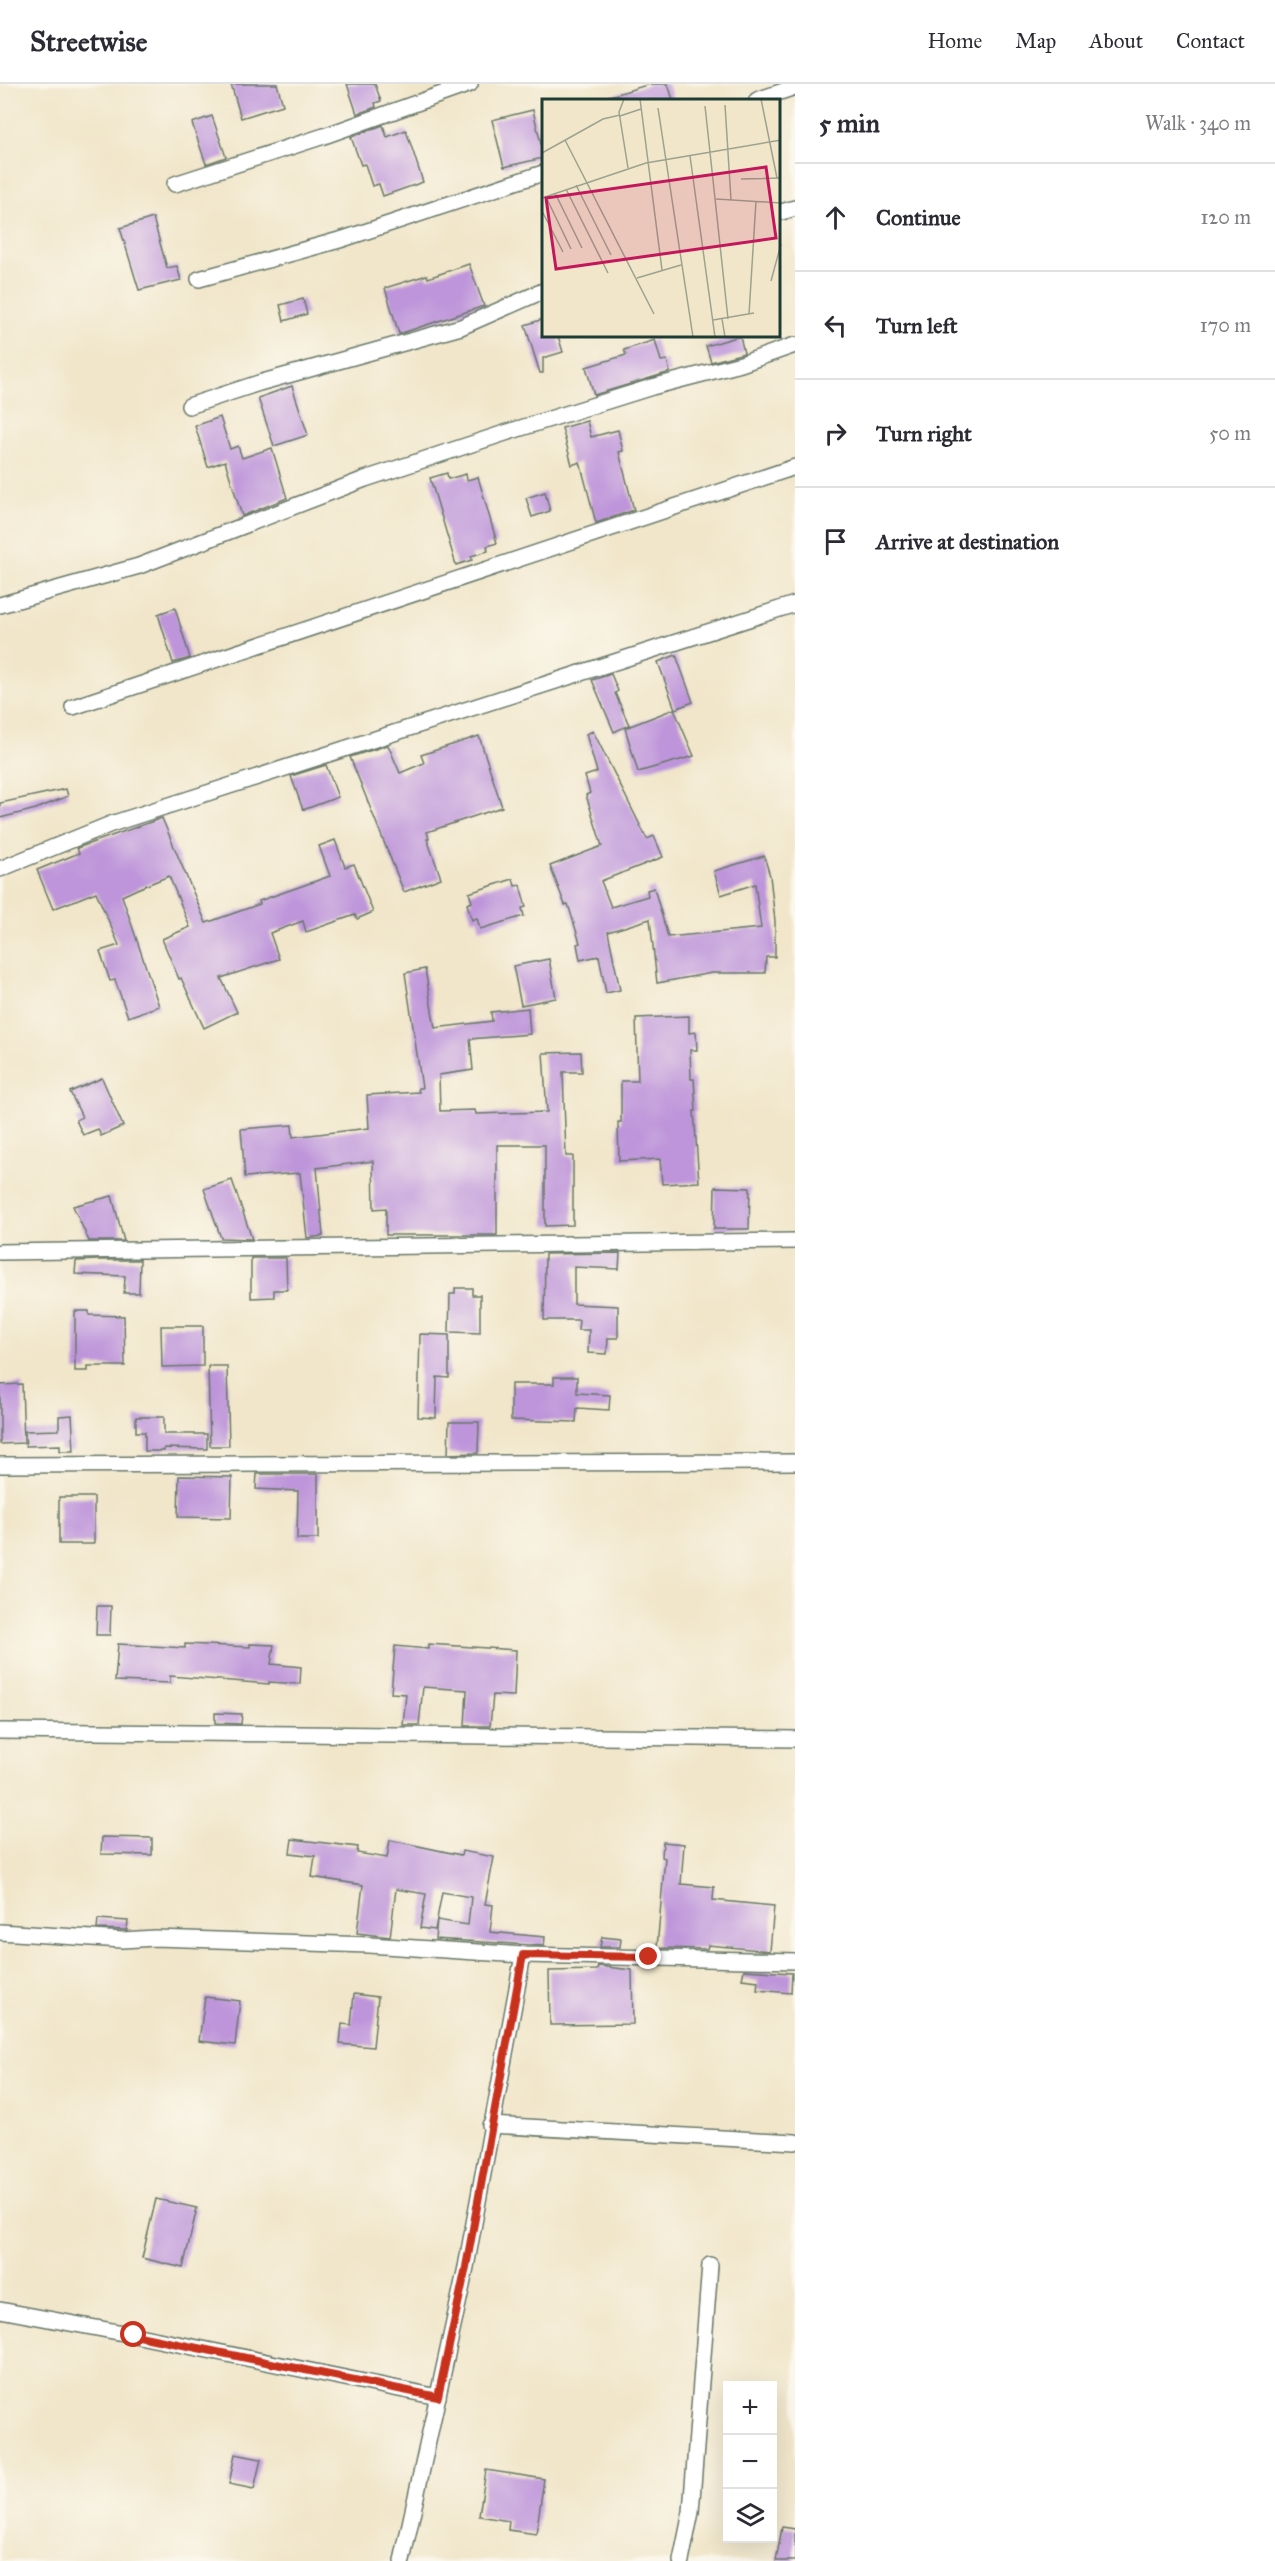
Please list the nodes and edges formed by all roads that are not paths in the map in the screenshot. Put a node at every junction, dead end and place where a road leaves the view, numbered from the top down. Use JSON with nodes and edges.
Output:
{"nodes":[{"id":1,"x":470,"y":84,"type":"edge"},
{"id":2,"x":795,"y":87,"type":"edge"},
{"id":3,"x":760,"y":99,"type":"edge"},
{"id":4,"x":542,"y":173,"type":"edge"},
{"id":5,"x":175,"y":184,"type":"dead end"},
{"id":6,"x":795,"y":208,"type":"edge"},
{"id":7,"x":780,"y":212,"type":"edge"},
{"id":8,"x":199,"y":279,"type":"dead end"},
{"id":9,"x":542,"y":291,"type":"edge"},
{"id":10,"x":795,"y":345,"type":"edge"},
{"id":11,"x":189,"y":406,"type":"dead end"},
{"id":12,"x":795,"y":467,"type":"edge"},
{"id":13,"x":795,"y":604,"type":"edge"},
{"id":14,"x":0,"y":605,"type":"edge"},
{"id":15,"x":73,"y":708,"type":"dead end"},
{"id":16,"x":0,"y":869,"type":"edge"},
{"id":17,"x":795,"y":1242,"type":"edge"},
{"id":18,"x":0,"y":1252,"type":"edge"},
{"id":19,"x":795,"y":1462,"type":"edge"},
{"id":20,"x":0,"y":1465,"type":"edge"},
{"id":21,"x":0,"y":1731,"type":"edge"},
{"id":22,"x":795,"y":1739,"type":"edge"},
{"id":23,"x":0,"y":1932,"type":"edge"},
{"id":24,"x":523,"y":1955,"type":"junction"},
{"id":25,"x":795,"y":1961,"type":"edge"},
{"id":26,"x":490,"y":2125,"type":"junction"},
{"id":27,"x":795,"y":2142,"type":"edge"},
{"id":28,"x":710,"y":2265,"type":"dead end"},
{"id":29,"x":0,"y":2310,"type":"edge"},
{"id":30,"x":438,"y":2397,"type":"junction"},
{"id":31,"x":402,"y":2561,"type":"edge"},
{"id":32,"x":681,"y":2561,"type":"edge"}],
"edges":[{"from":1,"to":5,"type":"street"},
{"from":2,"to":3,"type":"street"},
{"from":4,"to":8,"type":"street"},
{"from":6,"to":7,"type":"street"},
{"from":9,"to":11,"type":"street"},
{"from":10,"to":14,"type":"street"},
{"from":12,"to":15,"type":"street"},
{"from":13,"to":16,"type":"street"},
{"from":17,"to":18,"type":"street"},
{"from":19,"to":20,"type":"street"},
{"from":21,"to":22,"type":"street"},
{"from":23,"to":24,"type":"street"},
{"from":24,"to":25,"type":"street"},
{"from":24,"to":26,"type":"street"},
{"from":26,"to":27,"type":"street"},
{"from":26,"to":30,"type":"street"},
{"from":28,"to":32,"type":"street"},
{"from":29,"to":30,"type":"street"},
{"from":30,"to":31,"type":"street"}]}
